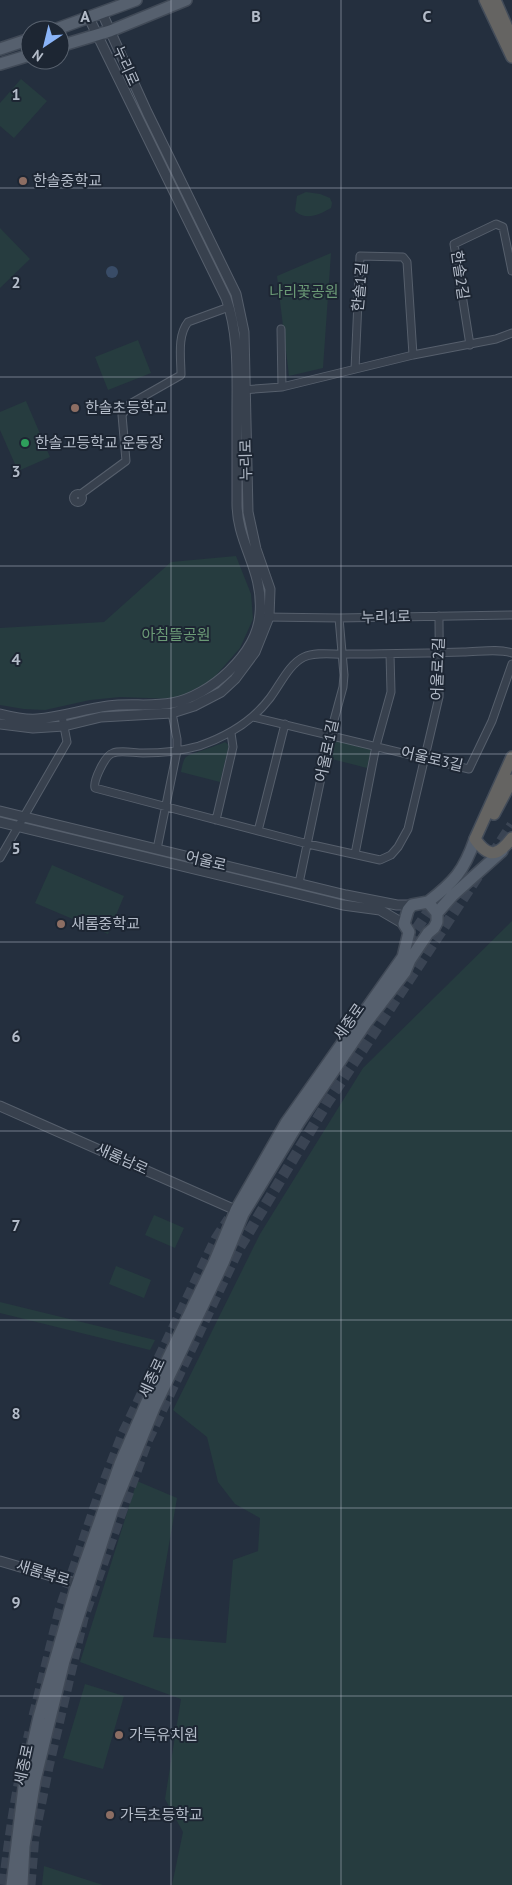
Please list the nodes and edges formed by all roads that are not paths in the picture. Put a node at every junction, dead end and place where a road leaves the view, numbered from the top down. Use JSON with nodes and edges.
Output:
{"nodes":[{"id":1,"x":136,"y":0,"type":"edge"},
{"id":2,"x":186,"y":0,"type":"edge"},
{"id":3,"x":485,"y":0,"type":"edge"},
{"id":4,"x":495,"y":0,"type":"edge"},
{"id":5,"x":102,"y":14,"type":"junction"},
{"id":6,"x":89,"y":18,"type":"junction"},
{"id":7,"x":70,"y":25,"type":"edge"},
{"id":8,"x":110,"y":31,"type":"junction"},
{"id":9,"x":97,"y":36,"type":"junction"},
{"id":10,"x":512,"y":39,"type":"edge"},
{"id":11,"x":20,"y":41,"type":"edge"},
{"id":12,"x":70,"y":43,"type":"edge"},
{"id":13,"x":0,"y":48,"type":"edge"},
{"id":14,"x":512,"y":57,"type":"edge"},
{"id":15,"x":20,"y":58,"type":"edge"},
{"id":16,"x":0,"y":64,"type":"edge"},
{"id":17,"x":512,"y":271,"type":"edge"},
{"id":18,"x":229,"y":307,"type":"junction"},
{"id":19,"x":282,"y":329,"type":"dead end"},
{"id":20,"x":512,"y":333,"type":"edge"},
{"id":21,"x":470,"y":344,"type":"junction"},
{"id":22,"x":413,"y":355,"type":"junction"},
{"id":23,"x":355,"y":369,"type":"junction"},
{"id":24,"x":282,"y":387,"type":"junction"},
{"id":25,"x":241,"y":390,"type":"junction"},
{"id":26,"x":81,"y":494,"type":"dead end"},
{"id":27,"x":512,"y":614,"type":"edge"},
{"id":28,"x":439,"y":616,"type":"junction"},
{"id":29,"x":265,"y":617,"type":"junction"},
{"id":30,"x":340,"y":618,"type":"junction"},
{"id":31,"x":440,"y":652,"type":"junction"},
{"id":32,"x":512,"y":653,"type":"edge"},
{"id":33,"x":390,"y":654,"type":"junction"},
{"id":34,"x":342,"y":655,"type":"junction"},
{"id":35,"x":512,"y":664,"type":"edge"},
{"id":36,"x":172,"y":713,"type":"junction"},
{"id":37,"x":0,"y":714,"type":"edge"},
{"id":38,"x":62,"y":716,"type":"junction"},
{"id":39,"x":253,"y":716,"type":"junction"},
{"id":40,"x":0,"y":724,"type":"edge"},
{"id":41,"x":285,"y":724,"type":"junction"},
{"id":42,"x":64,"y":726,"type":"junction"},
{"id":43,"x":231,"y":733,"type":"junction"},
{"id":44,"x":330,"y":735,"type":"junction"},
{"id":45,"x":376,"y":746,"type":"junction"},
{"id":46,"x":177,"y":751,"type":"junction"},
{"id":47,"x":512,"y":757,"type":"edge"},
{"id":48,"x":424,"y":758,"type":"junction"},
{"id":49,"x":512,"y":780,"type":"edge"},
{"id":50,"x":166,"y":807,"type":"junction"},
{"id":51,"x":0,"y":811,"type":"edge"},
{"id":52,"x":494,"y":814,"type":"dead end"},
{"id":53,"x":25,"y":817,"type":"junction"},
{"id":54,"x":216,"y":820,"type":"junction"},
{"id":55,"x":0,"y":822,"type":"edge"},
{"id":56,"x":19,"y":826,"type":"junction"},
{"id":57,"x":258,"y":831,"type":"junction"},
{"id":58,"x":512,"y":838,"type":"edge"},
{"id":59,"x":475,"y":839,"type":"junction"},
{"id":60,"x":308,"y":844,"type":"junction"},
{"id":61,"x":157,"y":849,"type":"junction"},
{"id":62,"x":502,"y":851,"type":"junction"},
{"id":63,"x":355,"y":854,"type":"junction"},
{"id":64,"x":0,"y":858,"type":"edge"},
{"id":65,"x":299,"y":883,"type":"junction"},
{"id":66,"x":428,"y":902,"type":"junction"},
{"id":67,"x":412,"y":905,"type":"junction"},
{"id":68,"x":437,"y":914,"type":"junction"},
{"id":69,"x":407,"y":928,"type":"junction"},
{"id":70,"x":428,"y":933,"type":"junction"},
{"id":71,"x":0,"y":1106,"type":"edge"},
{"id":72,"x":240,"y":1212,"type":"junction"},
{"id":73,"x":0,"y":1560,"type":"edge"},
{"id":74,"x":82,"y":1585,"type":"junction"},
{"id":75,"x":12,"y":1885,"type":"edge"},
{"id":76,"x":22,"y":1885,"type":"edge"}],
"edges":[{"from":1,"to":5,"type":"main road"},
{"from":2,"to":8,"type":"main road"},
{"from":3,"to":14,"type":"highway"},
{"from":4,"to":10,"type":"highway"},
{"from":5,"to":6,"type":"main road"},
{"from":5,"to":8,"type":"street","name":"누리로"},
{"from":6,"to":7,"type":"main road"},
{"from":6,"to":9,"type":"street","name":"누리로"},
{"from":8,"to":9,"type":"main road"},
{"from":8,"to":25,"type":"street","name":"누리로"},
{"from":9,"to":12,"type":"main road"},
{"from":9,"to":18,"type":"street","name":"누리로"},
{"from":11,"to":13,"type":"main road"},
{"from":15,"to":16,"type":"main road"},
{"from":17,"to":21,"type":"street","name":"한솔2길"},
{"from":18,"to":25,"type":"street","name":"누리로"},
{"from":18,"to":26,"type":"street"},
{"from":19,"to":24,"type":"street"},
{"from":20,"to":21,"type":"street"},
{"from":21,"to":22,"type":"street"},
{"from":22,"to":23,"type":"street"},
{"from":22,"to":23,"type":"street","name":"한솔1길"},
{"from":23,"to":24,"type":"street"},
{"from":24,"to":25,"type":"street"},
{"from":25,"to":29,"type":"street","name":"누리로"},
{"from":27,"to":28,"type":"street","name":"누리1로"},
{"from":28,"to":30,"type":"street","name":"누리1로"},
{"from":28,"to":31,"type":"street","name":"어울로2길"},
{"from":29,"to":30,"type":"street","name":"누리1로"},
{"from":29,"to":36,"type":"street","name":"누리로"},
{"from":29,"to":38,"type":"street","name":"누리로"},
{"from":30,"to":34,"type":"street","name":"어울로1길"},
{"from":31,"to":32,"type":"street"},
{"from":31,"to":33,"type":"street"},
{"from":31,"to":48,"type":"street","name":"어울로2길"},
{"from":33,"to":34,"type":"street"},
{"from":33,"to":45,"type":"street"},
{"from":34,"to":39,"type":"street"},
{"from":34,"to":44,"type":"street","name":"어울로1길"},
{"from":35,"to":48,"type":"street","name":"어울로3길"},
{"from":36,"to":42,"type":"street","name":"누리로"},
{"from":36,"to":46,"type":"street"},
{"from":37,"to":38,"type":"street","name":"누리로"},
{"from":38,"to":42,"type":"street"},
{"from":39,"to":41,"type":"street","name":"어울로3길"},
{"from":39,"to":43,"type":"street"},
{"from":40,"to":42,"type":"street","name":"누리로"},
{"from":41,"to":44,"type":"street","name":"어울로3길"},
{"from":41,"to":57,"type":"street"},
{"from":42,"to":53,"type":"street"},
{"from":43,"to":46,"type":"street"},
{"from":43,"to":54,"type":"street"},
{"from":44,"to":45,"type":"street","name":"어울로3길"},
{"from":44,"to":60,"type":"street","name":"어울로1길"},
{"from":45,"to":48,"type":"street","name":"어울로3길"},
{"from":45,"to":63,"type":"street"},
{"from":46,"to":50,"type":"street"},
{"from":46,"to":50,"type":"street"},
{"from":47,"to":59,"type":"highway"},
{"from":48,"to":63,"type":"street","name":"어울로2길"},
{"from":49,"to":52,"type":"highway"},
{"from":50,"to":54,"type":"street"},
{"from":50,"to":61,"type":"street"},
{"from":51,"to":53,"type":"street","name":"어울로"},
{"from":53,"to":56,"type":"street"},
{"from":53,"to":61,"type":"street","name":"어울로"},
{"from":54,"to":57,"type":"street"},
{"from":55,"to":56,"type":"street","name":"어울로"},
{"from":56,"to":64,"type":"street"},
{"from":56,"to":69,"type":"street","name":"어울로"},
{"from":57,"to":60,"type":"street"},
{"from":58,"to":62,"type":"highway"},
{"from":59,"to":62,"type":"highway"},
{"from":59,"to":66,"type":"main road"},
{"from":60,"to":63,"type":"street","name":"어울로2길"},
{"from":60,"to":65,"type":"street","name":"어울로1길"},
{"from":61,"to":65,"type":"street","name":"어울로"},
{"from":62,"to":68,"type":"main road","name":"세종로"},
{"from":65,"to":67,"type":"street","name":"어울로"},
{"from":66,"to":67,"type":"main road"},
{"from":66,"to":68,"type":"main road"},
{"from":67,"to":69,"type":"main road","name":"세종로"},
{"from":68,"to":70,"type":"main road","name":"세종로"},
{"from":69,"to":70,"type":"main road"},
{"from":69,"to":72,"type":"main road","name":"세종로"},
{"from":70,"to":72,"type":"main road","name":"세종로"},
{"from":71,"to":72,"type":"street","name":"새롬남로"},
{"from":72,"to":74,"type":"main road","name":"세종로"},
{"from":73,"to":74,"type":"street","name":"새롬북로"},
{"from":74,"to":75,"type":"main road","name":"세종로"},
{"from":74,"to":76,"type":"main road","name":"세종로"}]}
